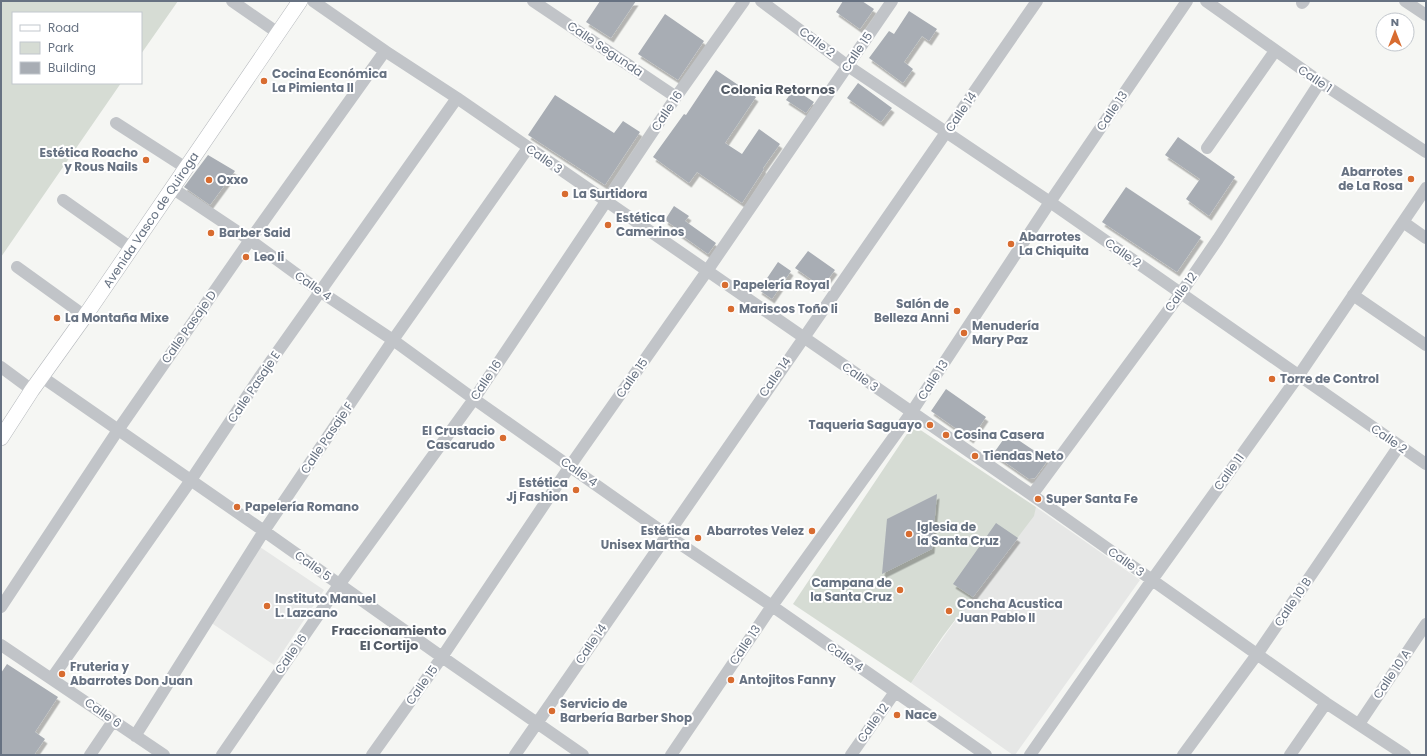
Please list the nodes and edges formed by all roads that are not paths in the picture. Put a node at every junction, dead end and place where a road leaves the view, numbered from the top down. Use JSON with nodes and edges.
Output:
{"nodes":[{"id":1,"x":232,"y":1,"type":"edge"},
{"id":2,"x":300,"y":1,"type":"edge"},
{"id":3,"x":314,"y":1,"type":"edge"},
{"id":4,"x":533,"y":1,"type":"edge"},
{"id":5,"x":744,"y":1,"type":"edge"},
{"id":6,"x":761,"y":1,"type":"edge"},
{"id":7,"x":892,"y":1,"type":"edge"},
{"id":8,"x":1037,"y":1,"type":"edge"},
{"id":9,"x":1187,"y":1,"type":"edge"},
{"id":10,"x":1206,"y":1,"type":"edge"},
{"id":11,"x":1405,"y":1,"type":"edge"},
{"id":12,"x":1426,"y":15,"type":"edge"},
{"id":13,"x":278,"y":33,"type":"junction"},
{"id":14,"x":385,"y":51,"type":"junction"},
{"id":15,"x":1275,"y":51,"type":"junction"},
{"id":16,"x":848,"y":66,"type":"junction"},
{"id":17,"x":1320,"y":82,"type":"junction"},
{"id":18,"x":676,"y":97,"type":"junction"},
{"id":19,"x":457,"y":98,"type":"junction"},
{"id":20,"x":116,"y":123,"type":"dead end"},
{"id":21,"x":946,"y":133,"type":"junction"},
{"id":22,"x":528,"y":148,"type":"junction"},
{"id":23,"x":1207,"y":148,"type":"dead end"},
{"id":24,"x":1426,"y":152,"type":"edge"},
{"id":25,"x":186,"y":168,"type":"junction"},
{"id":26,"x":172,"y":188,"type":"junction"},
{"id":27,"x":1426,"y":188,"type":"edge"},
{"id":28,"x":63,"y":200,"type":"dead end"},
{"id":29,"x":607,"y":202,"type":"junction"},
{"id":30,"x":1050,"y":202,"type":"junction"},
{"id":31,"x":1403,"y":222,"type":"junction"},
{"id":32,"x":1426,"y":238,"type":"edge"},
{"id":33,"x":250,"y":240,"type":"junction"},
{"id":34,"x":131,"y":248,"type":"junction"},
{"id":35,"x":17,"y":267,"type":"dead end"},
{"id":36,"x":707,"y":272,"type":"junction"},
{"id":37,"x":321,"y":292,"type":"junction"},
{"id":38,"x":1181,"y":293,"type":"junction"},
{"id":39,"x":1353,"y":295,"type":"junction"},
{"id":40,"x":85,"y":316,"type":"junction"},
{"id":41,"x":803,"y":337,"type":"junction"},
{"id":42,"x":393,"y":340,"type":"junction"},
{"id":43,"x":1426,"y":345,"type":"edge"},
{"id":44,"x":1,"y":367,"type":"edge"},
{"id":45,"x":1299,"y":376,"type":"junction"},
{"id":46,"x":42,"y":377,"type":"junction"},
{"id":47,"x":32,"y":390,"type":"junction"},
{"id":48,"x":474,"y":399,"type":"junction"},
{"id":49,"x":911,"y":413,"type":"junction"},
{"id":50,"x":118,"y":430,"type":"junction"},
{"id":51,"x":1,"y":438,"type":"edge"},
{"id":52,"x":1399,"y":446,"type":"junction"},
{"id":53,"x":1426,"y":464,"type":"edge"},
{"id":54,"x":570,"y":466,"type":"junction"},
{"id":55,"x":191,"y":480,"type":"junction"},
{"id":56,"x":1032,"y":495,"type":"junction"},
{"id":57,"x":264,"y":530,"type":"junction"},
{"id":58,"x":666,"y":535,"type":"junction"},
{"id":59,"x":1152,"y":580,"type":"junction"},
{"id":60,"x":339,"y":585,"type":"junction"},
{"id":61,"x":772,"y":606,"type":"junction"},
{"id":62,"x":1,"y":607,"type":"edge"},
{"id":63,"x":1426,"y":624,"type":"edge"},
{"id":64,"x":1,"y":644,"type":"edge"},
{"id":65,"x":1258,"y":653,"type":"junction"},
{"id":66,"x":442,"y":657,"type":"junction"},
{"id":67,"x":52,"y":678,"type":"junction"},
{"id":68,"x":895,"y":692,"type":"junction"},
{"id":69,"x":1326,"y":703,"type":"junction"},
{"id":70,"x":113,"y":721,"type":"junction"},
{"id":71,"x":537,"y":723,"type":"junction"},
{"id":72,"x":1359,"y":724,"type":"junction"},
{"id":73,"x":135,"y":736,"type":"junction"},
{"id":74,"x":1398,"y":753,"type":"edge"},
{"id":75,"x":90,"y":755,"type":"edge"},
{"id":76,"x":164,"y":755,"type":"edge"},
{"id":77,"x":222,"y":755,"type":"edge"},
{"id":78,"x":372,"y":755,"type":"edge"},
{"id":79,"x":515,"y":755,"type":"edge"},
{"id":80,"x":583,"y":755,"type":"edge"},
{"id":81,"x":671,"y":755,"type":"edge"},
{"id":82,"x":851,"y":755,"type":"edge"},
{"id":83,"x":986,"y":755,"type":"edge"},
{"id":84,"x":1030,"y":755,"type":"edge"},
{"id":85,"x":1183,"y":755,"type":"edge"},
{"id":86,"x":1290,"y":755,"type":"edge"}],
"edges":[{"from":1,"to":13,"type":"street"},
{"from":2,"to":13,"type":"main road","name":"Avenida Vasco de Quiroga"},
{"from":3,"to":14,"type":"street","name":"Calle 3"},
{"from":4,"to":18,"type":"street","name":"Calle Segunda"},
{"from":5,"to":18,"type":"street","name":"Calle 16"},
{"from":6,"to":16,"type":"street","name":"Calle 2"},
{"from":7,"to":16,"type":"street","name":"Calle 15"},
{"from":8,"to":21,"type":"street","name":"Calle 14"},
{"from":9,"to":30,"type":"street","name":"Calle 13"},
{"from":10,"to":15,"type":"street","name":"Calle 1"},
{"from":11,"to":12,"type":"street"},
{"from":13,"to":25,"type":"main road","name":"Avenida Vasco de Quiroga"},
{"from":14,"to":19,"type":"street","name":"Calle 3"},
{"from":14,"to":33,"type":"street","name":"Calle Pasaje D"},
{"from":15,"to":17,"type":"street","name":"Calle 1"},
{"from":15,"to":23,"type":"street"},
{"from":16,"to":21,"type":"street","name":"Calle 2"},
{"from":16,"to":36,"type":"street","name":"Calle 15"},
{"from":17,"to":24,"type":"street","name":"Calle 1"},
{"from":17,"to":38,"type":"street","name":"Calle 12"},
{"from":18,"to":29,"type":"street","name":"Calle 16"},
{"from":19,"to":22,"type":"street","name":"Calle 3"},
{"from":19,"to":37,"type":"street","name":"Calle Pasaje E"},
{"from":20,"to":25,"type":"street"},
{"from":21,"to":30,"type":"street","name":"Calle 2"},
{"from":21,"to":41,"type":"street","name":"Calle 14"},
{"from":22,"to":29,"type":"street","name":"Calle 3"},
{"from":22,"to":42,"type":"street","name":"Calle Pasaje F"},
{"from":25,"to":26,"type":"main road","name":"Avenida Vasco de Quiroga"},
{"from":26,"to":33,"type":"street","name":"Calle 4"},
{"from":26,"to":34,"type":"main road","name":"Avenida Vasco de Quiroga"},
{"from":27,"to":31,"type":"street","name":"Calle 11"},
{"from":28,"to":34,"type":"street"},
{"from":29,"to":36,"type":"street","name":"Calle 3"},
{"from":29,"to":48,"type":"street","name":"Calle 16"},
{"from":30,"to":38,"type":"street","name":"Calle 2"},
{"from":30,"to":49,"type":"street","name":"Calle 13"},
{"from":31,"to":32,"type":"street"},
{"from":31,"to":39,"type":"street","name":"Calle 11"},
{"from":33,"to":37,"type":"street","name":"Calle 4"},
{"from":33,"to":50,"type":"street","name":"Calle Pasaje D"},
{"from":34,"to":40,"type":"main road","name":"Avenida Vasco de Quiroga"},
{"from":35,"to":40,"type":"street"},
{"from":36,"to":41,"type":"street","name":"Calle 3"},
{"from":36,"to":54,"type":"street","name":"Calle 15"},
{"from":37,"to":42,"type":"street","name":"Calle 4"},
{"from":37,"to":55,"type":"street","name":"Calle Pasaje E"},
{"from":38,"to":45,"type":"street","name":"Calle 2"},
{"from":38,"to":56,"type":"street","name":"Calle 12"},
{"from":39,"to":43,"type":"street"},
{"from":39,"to":45,"type":"street","name":"Calle 11"},
{"from":40,"to":46,"type":"main road","name":"Avenida Vasco de Quiroga"},
{"from":41,"to":49,"type":"street","name":"Calle 3"},
{"from":41,"to":58,"type":"street","name":"Calle 14"},
{"from":42,"to":48,"type":"street","name":"Calle 4"},
{"from":42,"to":57,"type":"street","name":"Calle Pasaje F"},
{"from":44,"to":47,"type":"street"},
{"from":45,"to":52,"type":"street","name":"Calle 2"},
{"from":45,"to":59,"type":"street","name":"Calle 11"},
{"from":46,"to":47,"type":"main road","name":"Avenida Vasco de Quiroga"},
{"from":46,"to":50,"type":"street","name":"Calle 5"},
{"from":47,"to":51,"type":"main road","name":"Avenida Vasco de Quiroga"},
{"from":48,"to":54,"type":"street","name":"Calle 4"},
{"from":48,"to":60,"type":"street","name":"Calle 16"},
{"from":49,"to":56,"type":"street","name":"Calle 3"},
{"from":49,"to":61,"type":"street","name":"Calle 13"},
{"from":50,"to":55,"type":"street","name":"Calle 5"},
{"from":50,"to":62,"type":"street","name":"Calle Pasaje D"},
{"from":52,"to":53,"type":"street","name":"Calle 2"},
{"from":52,"to":65,"type":"street","name":"Calle 10 B"},
{"from":54,"to":58,"type":"street","name":"Calle 4"},
{"from":54,"to":66,"type":"street","name":"Calle 15"},
{"from":55,"to":57,"type":"street","name":"Calle 5"},
{"from":55,"to":67,"type":"street","name":"Calle Pasaje E"},
{"from":56,"to":59,"type":"street","name":"Calle 3"},
{"from":57,"to":60,"type":"street","name":"Calle 5"},
{"from":57,"to":73,"type":"street","name":"Calle Pasaje F"},
{"from":58,"to":61,"type":"street","name":"Calle 4"},
{"from":58,"to":71,"type":"street","name":"Calle 14"},
{"from":59,"to":65,"type":"street","name":"Calle 3"},
{"from":59,"to":84,"type":"street","name":"Calle 11"},
{"from":60,"to":66,"type":"street","name":"Calle 5"},
{"from":60,"to":77,"type":"street","name":"Calle 16"},
{"from":61,"to":68,"type":"street","name":"Calle 4"},
{"from":61,"to":81,"type":"street","name":"Calle 13"},
{"from":63,"to":72,"type":"street","name":"Calle 10 A"},
{"from":64,"to":67,"type":"street","name":"Calle 6"},
{"from":65,"to":69,"type":"street","name":"Calle 3"},
{"from":65,"to":85,"type":"street","name":"Calle 10 B"},
{"from":66,"to":71,"type":"street","name":"Calle 5"},
{"from":66,"to":78,"type":"street","name":"Calle 15"},
{"from":67,"to":70,"type":"street","name":"Calle 6"},
{"from":68,"to":82,"type":"street","name":"Calle 12"},
{"from":68,"to":83,"type":"street","name":"Calle 4"},
{"from":69,"to":72,"type":"street","name":"Calle 3"},
{"from":69,"to":86,"type":"street"},
{"from":70,"to":73,"type":"street","name":"Calle 6"},
{"from":70,"to":75,"type":"street"},
{"from":71,"to":79,"type":"street","name":"Calle 14"},
{"from":71,"to":80,"type":"street","name":"Calle 5"},
{"from":72,"to":74,"type":"street","name":"Calle 3"},
{"from":73,"to":76,"type":"street","name":"Calle 6"}]}
